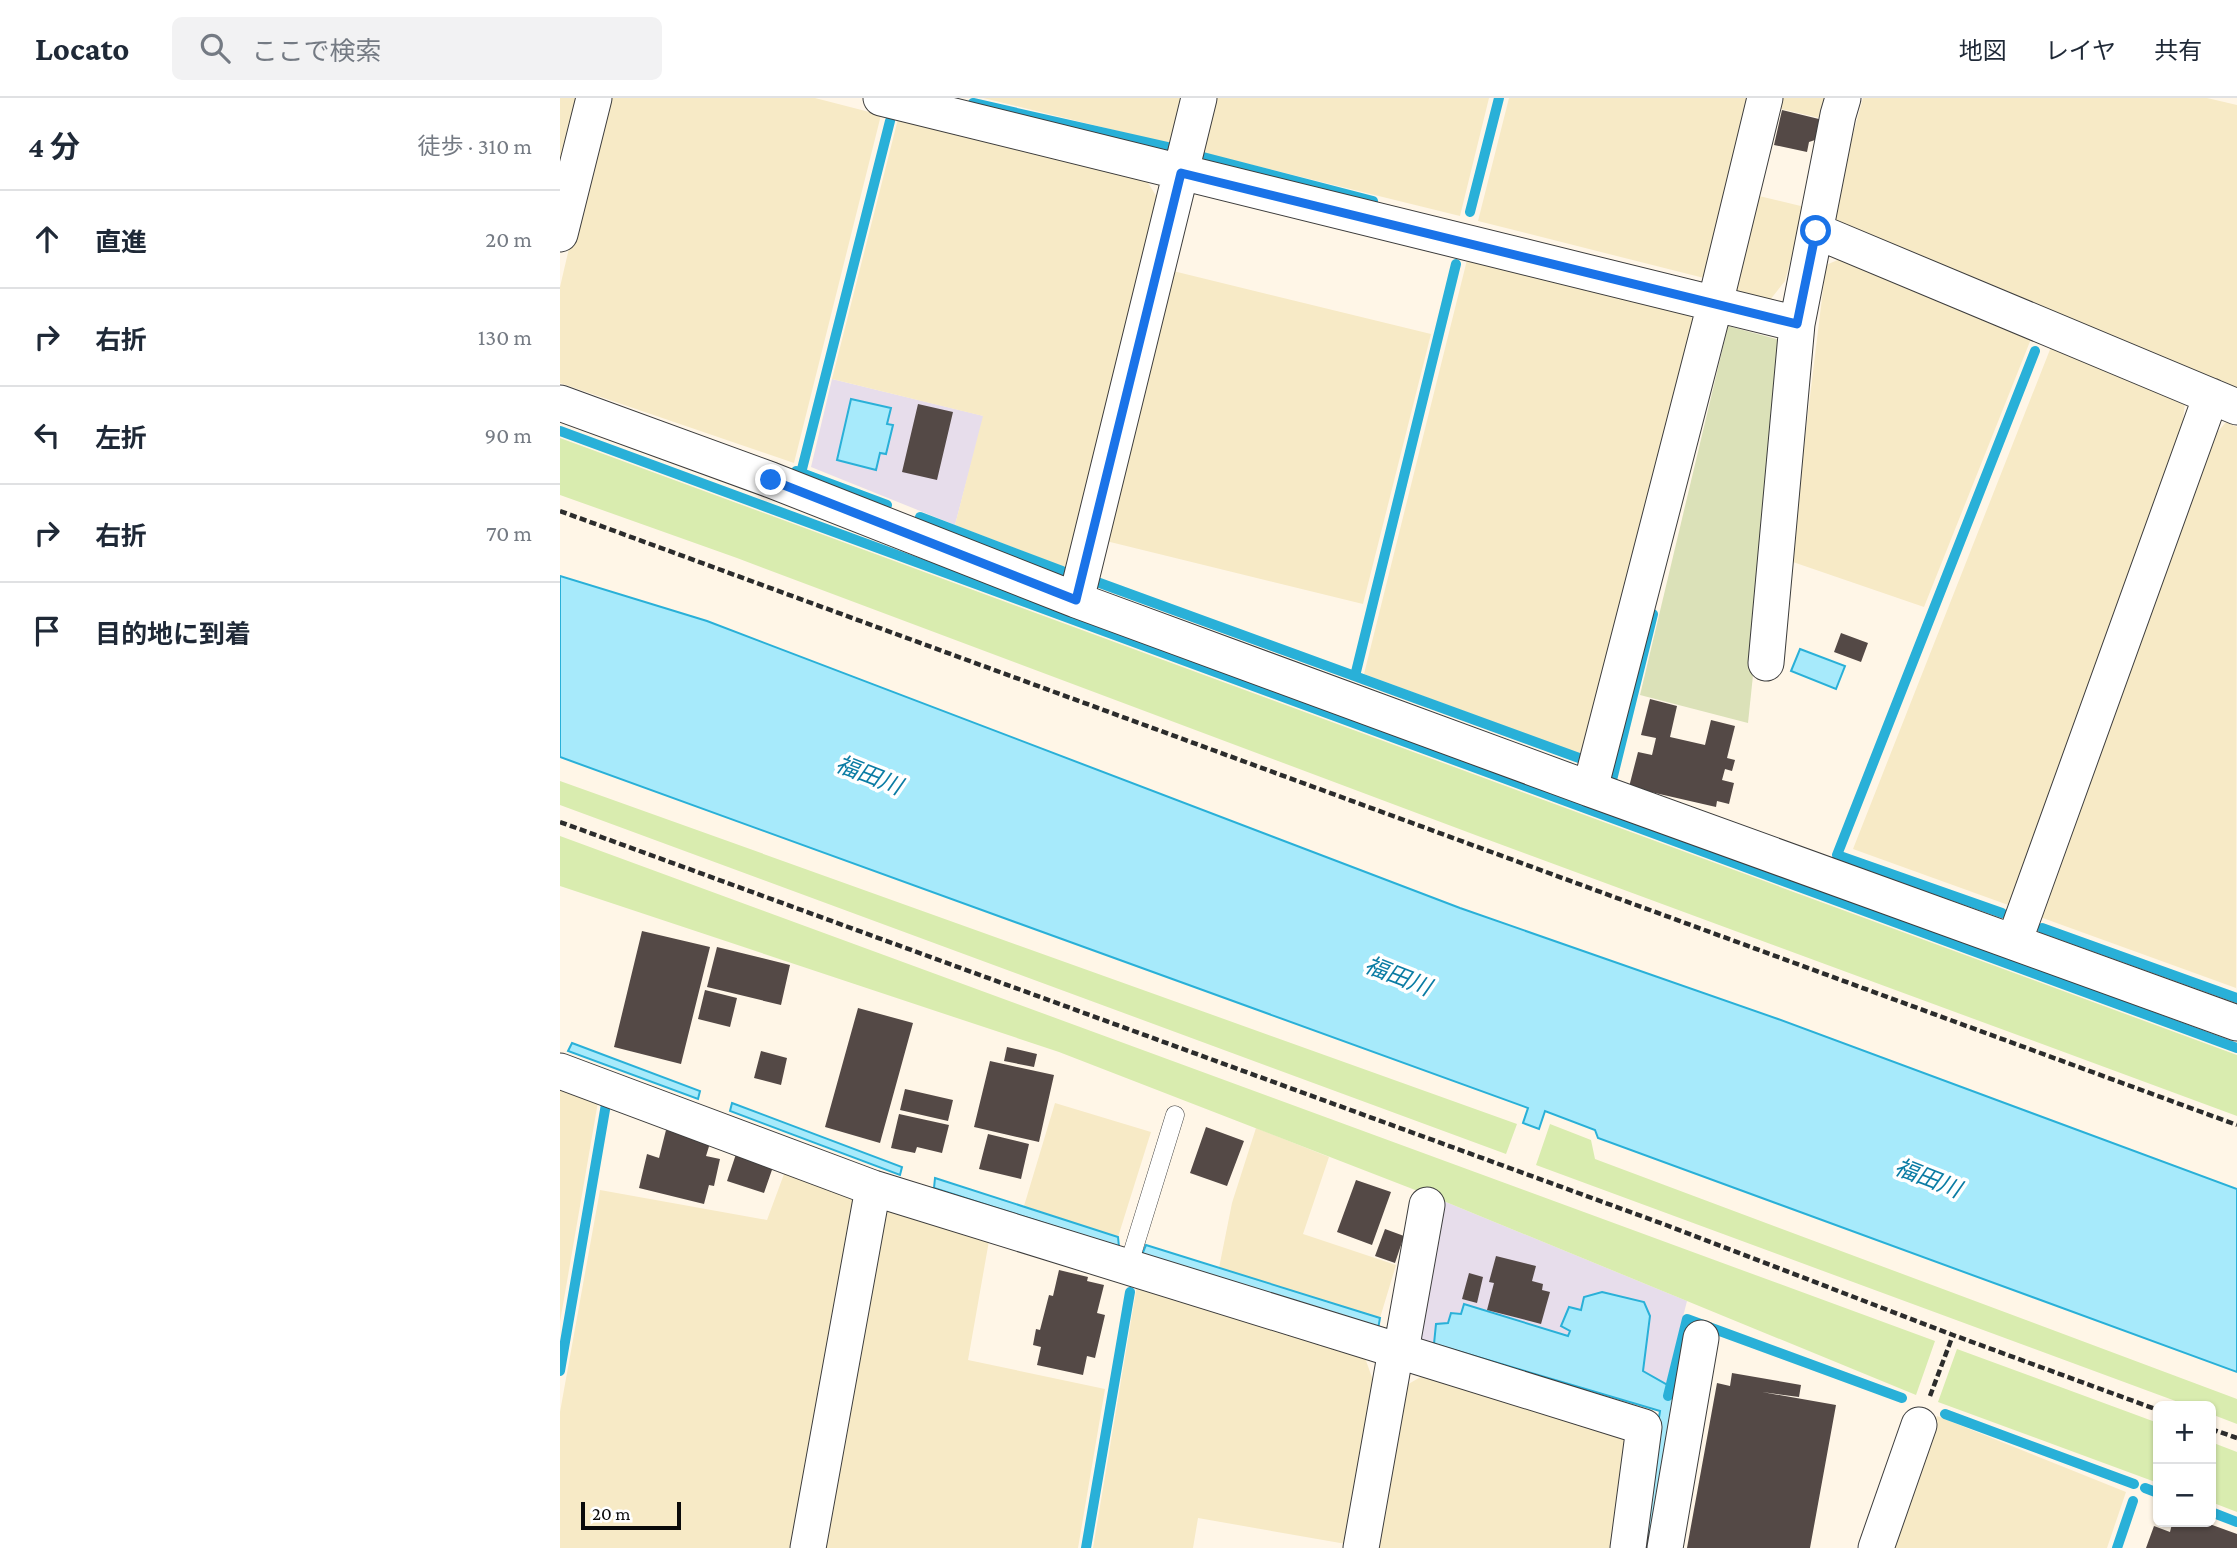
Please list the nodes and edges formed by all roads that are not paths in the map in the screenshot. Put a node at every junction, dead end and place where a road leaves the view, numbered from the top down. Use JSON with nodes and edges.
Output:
{"nodes":[{"id":1,"x":594,"y":98,"type":"edge"},
{"id":2,"x":881,"y":98,"type":"edge"},
{"id":3,"x":1199,"y":98,"type":"edge"},
{"id":4,"x":1765,"y":98,"type":"edge"},
{"id":5,"x":1843,"y":98,"type":"edge"},
{"id":6,"x":1181,"y":173,"type":"junction"},
{"id":7,"x":1816,"y":231,"type":"junction"},
{"id":8,"x":560,"y":234,"type":"edge"},
{"id":9,"x":1715,"y":304,"type":"junction"},
{"id":10,"x":1797,"y":324,"type":"junction"},
{"id":11,"x":2224,"y":402,"type":"edge"},
{"id":12,"x":560,"y":403,"type":"edge"},
{"id":13,"x":1076,"y":600,"type":"junction"},
{"id":14,"x":1766,"y":663,"type":"dead end"},
{"id":15,"x":1590,"y":789,"type":"junction"},
{"id":16,"x":2014,"y":943,"type":"junction"},
{"id":17,"x":2237,"y":1023,"type":"edge"},
{"id":18,"x":560,"y":1071,"type":"edge"},
{"id":19,"x":1175,"y":1115,"type":"dead end"},
{"id":20,"x":873,"y":1188,"type":"junction"},
{"id":21,"x":1427,"y":1205,"type":"dead end"},
{"id":22,"x":1128,"y":1267,"type":"junction"},
{"id":23,"x":1701,"y":1338,"type":"dead end"},
{"id":24,"x":1398,"y":1351,"type":"junction"},
{"id":25,"x":1919,"y":1425,"type":"road end"},
{"id":26,"x":808,"y":1548,"type":"edge"},
{"id":27,"x":1361,"y":1548,"type":"edge"},
{"id":28,"x":1628,"y":1548,"type":"edge"},
{"id":29,"x":1665,"y":1548,"type":"edge"},
{"id":30,"x":1876,"y":1548,"type":"edge"}],
"edges":[{"from":1,"to":8,"type":"street"},
{"from":2,"to":6,"type":"street"},
{"from":3,"to":6,"type":"street"},
{"from":4,"to":9,"type":"street"},
{"from":5,"to":7,"type":"street"},
{"from":6,"to":9,"type":"street"},
{"from":6,"to":13,"type":"street"},
{"from":7,"to":10,"type":"street"},
{"from":7,"to":11,"type":"street"},
{"from":9,"to":10,"type":"street"},
{"from":9,"to":15,"type":"street"},
{"from":10,"to":14,"type":"street"},
{"from":11,"to":16,"type":"street"},
{"from":12,"to":13,"type":"street"},
{"from":13,"to":15,"type":"street"},
{"from":15,"to":16,"type":"street"},
{"from":16,"to":17,"type":"street"},
{"from":18,"to":20,"type":"street"},
{"from":19,"to":22,"type":"lane"},
{"from":20,"to":22,"type":"street"},
{"from":20,"to":26,"type":"street"},
{"from":21,"to":24,"type":"street"},
{"from":22,"to":24,"type":"street"},
{"from":23,"to":29,"type":"street"},
{"from":24,"to":27,"type":"street"},
{"from":24,"to":28,"type":"street"},
{"from":25,"to":30,"type":"street"}]}
